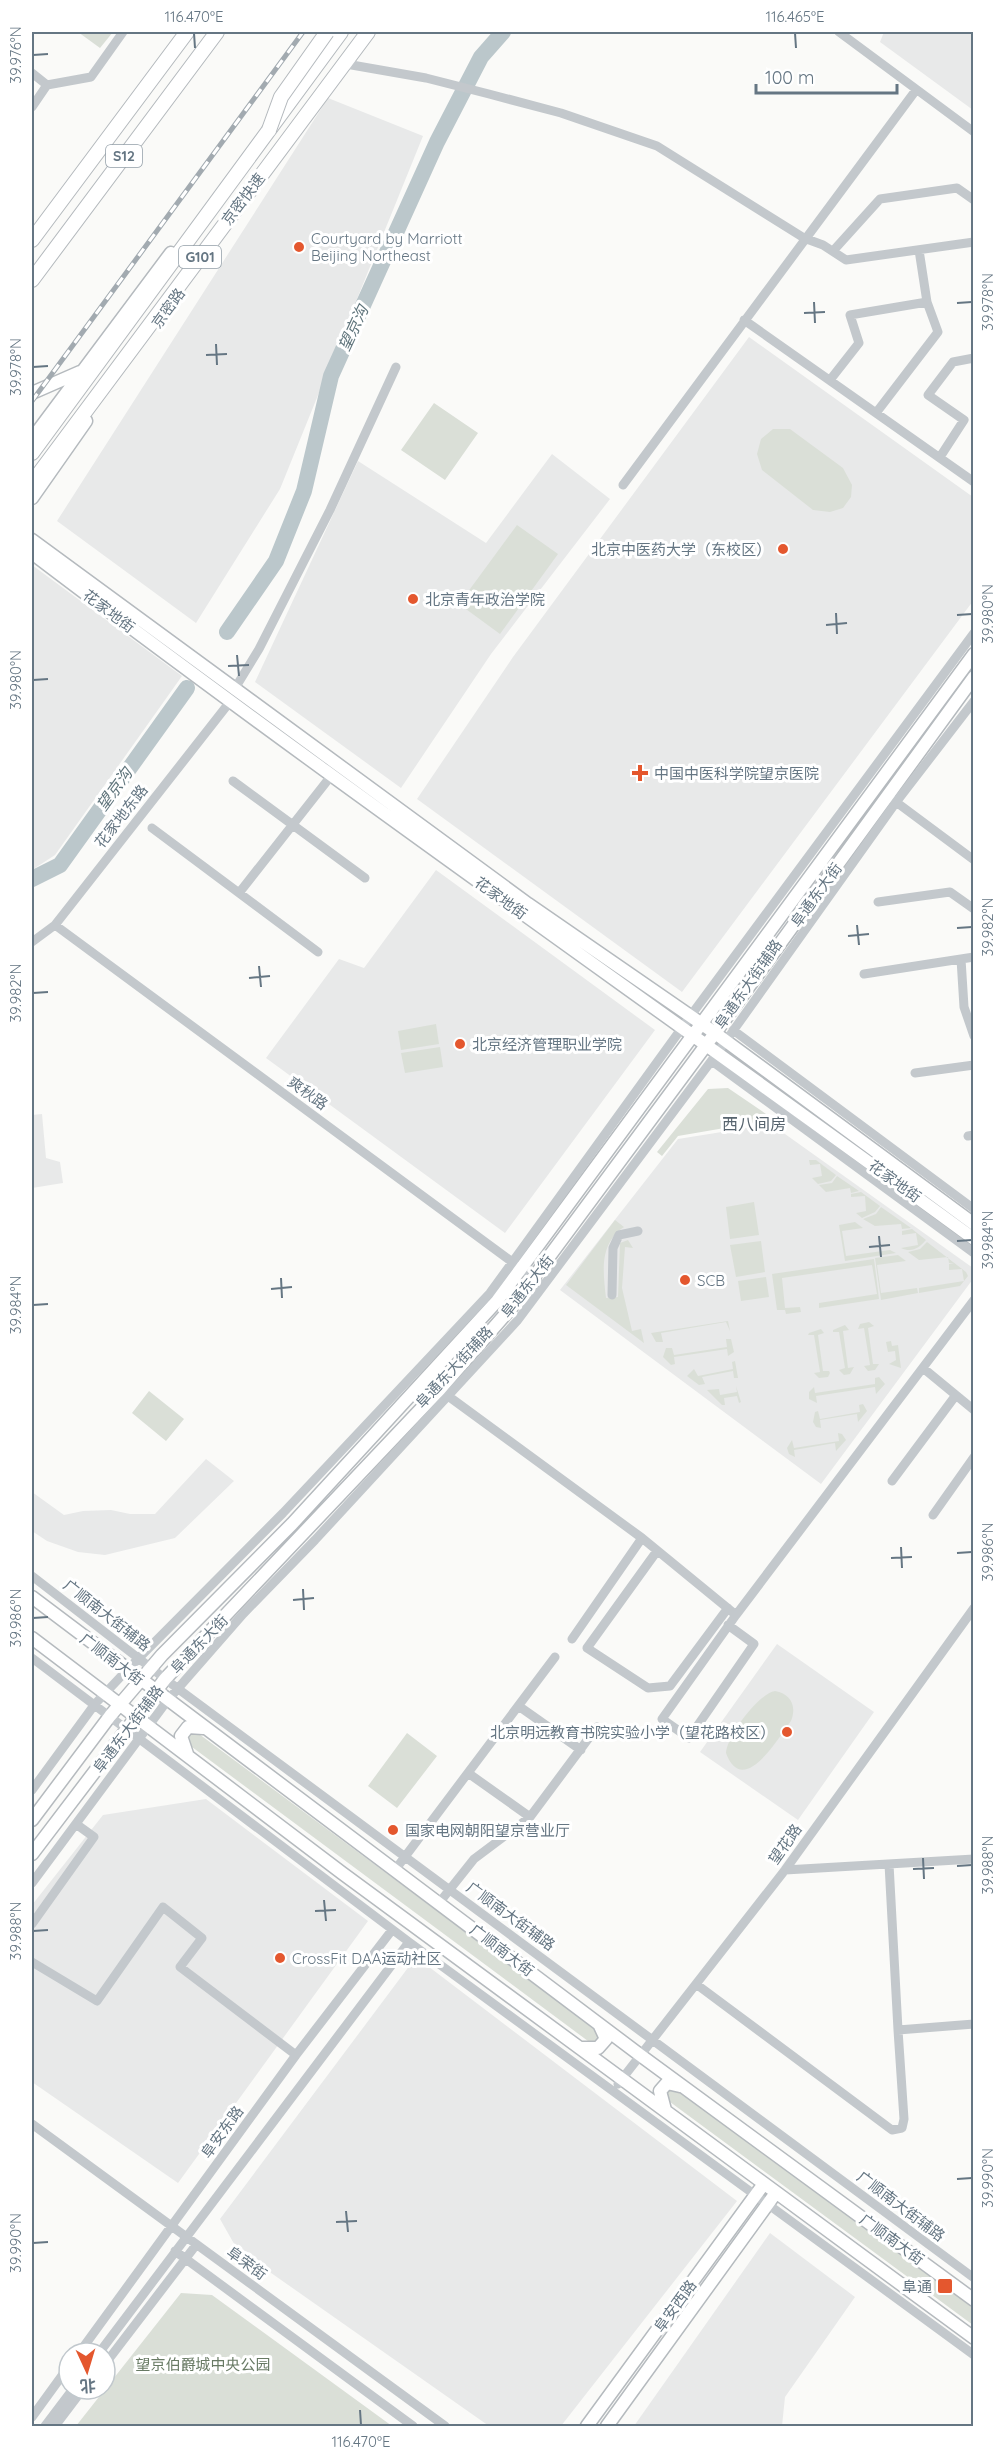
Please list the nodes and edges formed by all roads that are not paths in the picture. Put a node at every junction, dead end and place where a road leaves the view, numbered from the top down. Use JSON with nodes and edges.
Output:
{"nodes":[{"id":1,"x":123,"y":32,"type":"edge"},
{"id":2,"x":187,"y":32,"type":"edge"},
{"id":3,"x":217,"y":32,"type":"edge"},
{"id":4,"x":327,"y":32,"type":"edge"},
{"id":5,"x":339,"y":32,"type":"edge"},
{"id":6,"x":369,"y":32,"type":"edge"},
{"id":7,"x":839,"y":32,"type":"edge"},
{"id":8,"x":346,"y":64,"type":"junction"},
{"id":9,"x":32,"y":73,"type":"edge"},
{"id":10,"x":47,"y":85,"type":"junction"},
{"id":11,"x":916,"y":90,"type":"junction"},
{"id":12,"x":32,"y":107,"type":"edge"},
{"id":13,"x":269,"y":130,"type":"junction"},
{"id":14,"x":974,"y":132,"type":"edge"},
{"id":15,"x":974,"y":200,"type":"edge"},
{"id":16,"x":804,"y":238,"type":"junction"},
{"id":17,"x":32,"y":240,"type":"edge"},
{"id":18,"x":974,"y":242,"type":"edge"},
{"id":19,"x":919,"y":250,"type":"junction"},
{"id":20,"x":833,"y":251,"type":"junction"},
{"id":21,"x":32,"y":280,"type":"edge"},
{"id":22,"x":927,"y":302,"type":"junction"},
{"id":23,"x":744,"y":320,"type":"junction"},
{"id":24,"x":974,"y":358,"type":"edge"},
{"id":25,"x":396,"y":367,"type":"dead end"},
{"id":26,"x":81,"y":371,"type":"junction"},
{"id":27,"x":830,"y":380,"type":"junction"},
{"id":28,"x":32,"y":393,"type":"edge"},
{"id":29,"x":876,"y":412,"type":"junction"},
{"id":30,"x":32,"y":439,"type":"edge"},
{"id":31,"x":32,"y":453,"type":"edge"},
{"id":32,"x":940,"y":457,"type":"junction"},
{"id":33,"x":974,"y":482,"type":"edge"},
{"id":34,"x":32,"y":483,"type":"edge"},
{"id":35,"x":624,"y":485,"type":"dead end"},
{"id":36,"x":32,"y":498,"type":"edge"},
{"id":37,"x":32,"y":540,"type":"edge"},
{"id":38,"x":32,"y":552,"type":"edge"},
{"id":39,"x":974,"y":633,"type":"edge"},
{"id":40,"x":974,"y":654,"type":"edge"},
{"id":41,"x":974,"y":677,"type":"edge"},
{"id":42,"x":234,"y":690,"type":"junction"},
{"id":43,"x":974,"y":700,"type":"edge"},
{"id":44,"x":229,"y":703,"type":"junction"},
{"id":45,"x":331,"y":776,"type":"junction"},
{"id":46,"x":233,"y":781,"type":"dead end"},
{"id":47,"x":892,"y":799,"type":"junction"},
{"id":48,"x":291,"y":824,"type":"junction"},
{"id":49,"x":152,"y":828,"type":"dead end"},
{"id":50,"x":974,"y":860,"type":"edge"},
{"id":51,"x":365,"y":878,"type":"dead end"},
{"id":52,"x":239,"y":893,"type":"junction"},
{"id":53,"x":879,"y":902,"type":"dead end"},
{"id":54,"x":974,"y":909,"type":"edge"},
{"id":55,"x":55,"y":925,"type":"junction"},
{"id":56,"x":32,"y":942,"type":"edge"},
{"id":57,"x":318,"y":952,"type":"dead end"},
{"id":58,"x":974,"y":957,"type":"edge"},
{"id":59,"x":961,"y":959,"type":"junction"},
{"id":60,"x":864,"y":974,"type":"dead end"},
{"id":61,"x":969,"y":1006,"type":"edge"},
{"id":62,"x":685,"y":1023,"type":"junction"},
{"id":63,"x":700,"y":1025,"type":"junction"},
{"id":64,"x":733,"y":1030,"type":"junction"},
{"id":65,"x":716,"y":1033,"type":"junction"},
{"id":66,"x":693,"y":1036,"type":"junction"},
{"id":67,"x":974,"y":1036,"type":"edge"},
{"id":68,"x":726,"y":1041,"type":"junction"},
{"id":69,"x":706,"y":1045,"type":"junction"},
{"id":70,"x":715,"y":1056,"type":"junction"},
{"id":71,"x":974,"y":1065,"type":"edge"},
{"id":72,"x":915,"y":1073,"type":"dead end"},
{"id":73,"x":974,"y":1198,"type":"edge"},
{"id":74,"x":961,"y":1200,"type":"junction"},
{"id":75,"x":945,"y":1203,"type":"junction"},
{"id":76,"x":974,"y":1209,"type":"edge"},
{"id":77,"x":974,"y":1224,"type":"edge"},
{"id":78,"x":638,"y":1231,"type":"dead end"},
{"id":79,"x":974,"y":1239,"type":"edge"},
{"id":80,"x":974,"y":1253,"type":"edge"},
{"id":81,"x":516,"y":1265,"type":"junction"},
{"id":82,"x":539,"y":1282,"type":"junction"},
{"id":83,"x":612,"y":1295,"type":"dead end"},
{"id":84,"x":974,"y":1300,"type":"edge"},
{"id":85,"x":923,"y":1368,"type":"junction"},
{"id":86,"x":445,"y":1393,"type":"junction"},
{"id":87,"x":956,"y":1395,"type":"junction"},
{"id":88,"x":974,"y":1410,"type":"edge"},
{"id":89,"x":974,"y":1457,"type":"edge"},
{"id":90,"x":892,"y":1481,"type":"dead end"},
{"id":91,"x":933,"y":1515,"type":"dead end"},
{"id":92,"x":642,"y":1538,"type":"junction"},
{"id":93,"x":657,"y":1551,"type":"junction"},
{"id":94,"x":32,"y":1576,"type":"edge"},
{"id":95,"x":32,"y":1597,"type":"edge"},
{"id":96,"x":728,"y":1608,"type":"junction"},
{"id":97,"x":974,"y":1608,"type":"edge"},
{"id":98,"x":736,"y":1615,"type":"junction"},
{"id":99,"x":728,"y":1625,"type":"junction"},
{"id":100,"x":32,"y":1638,"type":"edge"},
{"id":101,"x":572,"y":1639,"type":"dead end"},
{"id":102,"x":555,"y":1657,"type":"dead end"},
{"id":103,"x":32,"y":1658,"type":"edge"},
{"id":104,"x":138,"y":1658,"type":"junction"},
{"id":105,"x":151,"y":1668,"type":"junction"},
{"id":106,"x":127,"y":1670,"type":"junction"},
{"id":107,"x":165,"y":1679,"type":"junction"},
{"id":108,"x":140,"y":1680,"type":"junction"},
{"id":109,"x":177,"y":1688,"type":"junction"},
{"id":110,"x":154,"y":1691,"type":"junction"},
{"id":111,"x":106,"y":1693,"type":"junction"},
{"id":112,"x":167,"y":1701,"type":"junction"},
{"id":113,"x":95,"y":1704,"type":"junction"},
{"id":114,"x":119,"y":1704,"type":"junction"},
{"id":115,"x":520,"y":1707,"type":"junction"},
{"id":116,"x":110,"y":1716,"type":"junction"},
{"id":117,"x":136,"y":1716,"type":"junction"},
{"id":118,"x":149,"y":1726,"type":"junction"},
{"id":119,"x":597,"y":1727,"type":"dead end"},
{"id":120,"x":127,"y":1728,"type":"junction"},
{"id":121,"x":204,"y":1728,"type":"junction"},
{"id":122,"x":140,"y":1737,"type":"junction"},
{"id":123,"x":581,"y":1750,"type":"junction"},
{"id":124,"x":187,"y":1754,"type":"junction"},
{"id":125,"x":468,"y":1773,"type":"junction"},
{"id":126,"x":32,"y":1790,"type":"edge"},
{"id":127,"x":530,"y":1817,"type":"junction"},
{"id":128,"x":32,"y":1820,"type":"edge"},
{"id":129,"x":76,"y":1824,"type":"junction"},
{"id":130,"x":32,"y":1854,"type":"edge"},
{"id":131,"x":404,"y":1856,"type":"junction"},
{"id":132,"x":974,"y":1859,"type":"edge"},
{"id":133,"x":889,"y":1864,"type":"junction"},
{"id":134,"x":395,"y":1870,"type":"junction"},
{"id":135,"x":785,"y":1870,"type":"junction"},
{"id":136,"x":342,"y":1873,"type":"junction"},
{"id":137,"x":32,"y":1883,"type":"edge"},
{"id":138,"x":333,"y":1884,"type":"junction"},
{"id":139,"x":450,"y":1890,"type":"junction"},
{"id":140,"x":439,"y":1903,"type":"junction"},
{"id":141,"x":32,"y":1924,"type":"edge"},
{"id":142,"x":392,"y":1930,"type":"junction"},
{"id":143,"x":408,"y":1942,"type":"junction"},
{"id":144,"x":379,"y":1949,"type":"junction"},
{"id":145,"x":394,"y":1961,"type":"junction"},
{"id":146,"x":32,"y":1962,"type":"edge"},
{"id":147,"x":696,"y":1984,"type":"junction"},
{"id":148,"x":599,"y":2024,"type":"junction"},
{"id":149,"x":974,"y":2024,"type":"edge"},
{"id":150,"x":898,"y":2030,"type":"junction"},
{"id":151,"x":652,"y":2039,"type":"junction"},
{"id":152,"x":581,"y":2048,"type":"junction"},
{"id":153,"x":296,"y":2055,"type":"junction"},
{"id":154,"x":640,"y":2055,"type":"junction"},
{"id":155,"x":623,"y":2079,"type":"junction"},
{"id":156,"x":684,"y":2086,"type":"junction"},
{"id":157,"x":613,"y":2091,"type":"junction"},
{"id":158,"x":665,"y":2110,"type":"junction"},
{"id":159,"x":32,"y":2124,"type":"edge"},
{"id":160,"x":759,"y":2190,"type":"junction"},
{"id":161,"x":772,"y":2199,"type":"junction"},
{"id":162,"x":172,"y":2226,"type":"junction"},
{"id":163,"x":185,"y":2237,"type":"junction"},
{"id":164,"x":196,"y":2245,"type":"junction"},
{"id":165,"x":175,"y":2251,"type":"junction"},
{"id":166,"x":185,"y":2259,"type":"junction"},
{"id":167,"x":974,"y":2278,"type":"edge"},
{"id":168,"x":974,"y":2300,"type":"edge"},
{"id":169,"x":974,"y":2338,"type":"edge"},
{"id":170,"x":88,"y":2341,"type":"edge"},
{"id":171,"x":108,"y":2341,"type":"edge"},
{"id":172,"x":117,"y":2348,"type":"edge"},
{"id":173,"x":974,"y":2355,"type":"edge"},
{"id":174,"x":57,"y":2383,"type":"edge"},
{"id":175,"x":63,"y":2401,"type":"edge"},
{"id":176,"x":74,"y":2401,"type":"edge"},
{"id":177,"x":32,"y":2417,"type":"edge"},
{"id":178,"x":45,"y":2427,"type":"edge"},
{"id":179,"x":55,"y":2427,"type":"edge"},
{"id":180,"x":413,"y":2427,"type":"edge"},
{"id":181,"x":445,"y":2427,"type":"edge"},
{"id":182,"x":587,"y":2427,"type":"edge"},
{"id":183,"x":607,"y":2427,"type":"edge"}],
"edges":[{"from":1,"to":10,"type":"street"},
{"from":2,"to":17,"type":"highway","number":"S12"},
{"from":3,"to":21,"type":"highway","number":"S12"},
{"from":4,"to":13,"type":"highway","bridge":true},
{"from":5,"to":13,"type":"highway","name":"京密快速","number":"G101","bridge":true},
{"from":5,"to":26,"type":"main road","name":"京密路","number":"G101"},
{"from":6,"to":8,"type":"main road","name":"京密路","number":"G101"},
{"from":6,"to":34,"type":"highway","name":"京密快速","number":"G101"},
{"from":7,"to":11,"type":"street"},
{"from":8,"to":16,"type":"street"},
{"from":8,"to":36,"type":"main road","name":"京密路","number":"G101"},
{"from":9,"to":10,"type":"street"},
{"from":10,"to":12,"type":"street"},
{"from":11,"to":14,"type":"street"},
{"from":11,"to":16,"type":"street"},
{"from":13,"to":31,"type":"highway","name":"京密快速","number":"G101"},
{"from":15,"to":20,"type":"street"},
{"from":16,"to":20,"type":"street"},
{"from":16,"to":23,"type":"street"},
{"from":18,"to":19,"type":"street"},
{"from":19,"to":20,"type":"street"},
{"from":19,"to":22,"type":"street"},
{"from":22,"to":27,"type":"street"},
{"from":22,"to":29,"type":"street"},
{"from":23,"to":27,"type":"street"},
{"from":23,"to":35,"type":"street"},
{"from":24,"to":32,"type":"street"},
{"from":25,"to":42,"type":"street"},
{"from":26,"to":28,"type":"main road"},
{"from":26,"to":30,"type":"main road","name":"京密路","number":"G101"},
{"from":27,"to":29,"type":"street"},
{"from":29,"to":32,"type":"street"},
{"from":32,"to":33,"type":"street"},
{"from":37,"to":42,"type":"main road","name":"花家地街"},
{"from":38,"to":44,"type":"main road","name":"花家地街"},
{"from":39,"to":62,"type":"street","name":"阜通东大街辅路"},
{"from":40,"to":63,"type":"main road","name":"阜通东大街"},
{"from":41,"to":47,"type":"main road","name":"阜通东大街"},
{"from":42,"to":62,"type":"main road","name":"花家地街"},
{"from":43,"to":47,"type":"street","name":"阜通东大街辅路"},
{"from":44,"to":45,"type":"main road","name":"花家地街"},
{"from":44,"to":55,"type":"street","name":"花家地东路"},
{"from":45,"to":48,"type":"street"},
{"from":45,"to":62,"type":"main road","name":"花家地街"},
{"from":46,"to":48,"type":"street"},
{"from":47,"to":50,"type":"street"},
{"from":47,"to":64,"type":"street","name":"阜通东大街辅路"},
{"from":47,"to":65,"type":"main road","name":"阜通东大街"},
{"from":48,"to":51,"type":"street"},
{"from":48,"to":52,"type":"street"},
{"from":49,"to":52,"type":"street"},
{"from":52,"to":57,"type":"street"},
{"from":53,"to":54,"type":"street"},
{"from":55,"to":56,"type":"street","name":"花家地东路"},
{"from":55,"to":81,"type":"street","name":"爽秋路"},
{"from":58,"to":59,"type":"street"},
{"from":59,"to":60,"type":"street"},
{"from":59,"to":61,"type":"street"},
{"from":61,"to":67,"type":"street"},
{"from":62,"to":63,"type":"main road","name":"花家地街"},
{"from":62,"to":66,"type":"main road","name":"花家地街"},
{"from":62,"to":81,"type":"street","name":"阜通东大街辅路"},
{"from":63,"to":65,"type":"main road","name":"花家地街"},
{"from":63,"to":66,"type":"main road","name":"阜通东大街"},
{"from":64,"to":68,"type":"street","name":"阜通东大街辅路"},
{"from":64,"to":74,"type":"street"},
{"from":65,"to":68,"type":"main road","name":"花家地街"},
{"from":65,"to":69,"type":"main road","name":"阜通东大街"},
{"from":66,"to":69,"type":"main road","name":"花家地街"},
{"from":66,"to":81,"type":"main road","name":"阜通东大街"},
{"from":68,"to":70,"type":"street","name":"阜通东大街辅路"},
{"from":68,"to":75,"type":"main road","name":"花家地街"},
{"from":69,"to":70,"type":"main road","name":"花家地街"},
{"from":69,"to":82,"type":"main road","name":"阜通东大街"},
{"from":70,"to":79,"type":"main road","name":"花家地街"},
{"from":70,"to":80,"type":"street"},
{"from":70,"to":82,"type":"street","name":"阜通东大街辅路"},
{"from":71,"to":72,"type":"street"},
{"from":73,"to":74,"type":"street"},
{"from":74,"to":75,"type":"street"},
{"from":74,"to":76,"type":"street"},
{"from":75,"to":77,"type":"main road","name":"花家地街"},
{"from":78,"to":83,"type":"street"},
{"from":81,"to":82,"type":"street","name":"爽秋路"},
{"from":81,"to":104,"type":"street","name":"阜通东大街辅路"},
{"from":81,"to":105,"type":"main road","name":"阜通东大街"},
{"from":82,"to":86,"type":"main road","name":"阜通东大街"},
{"from":84,"to":85,"type":"street"},
{"from":85,"to":87,"type":"street"},
{"from":85,"to":98,"type":"street"},
{"from":86,"to":92,"type":"street"},
{"from":86,"to":107,"type":"main road","name":"阜通东大街"},
{"from":86,"to":109,"type":"street","name":"阜通东大街辅路"},
{"from":87,"to":88,"type":"street"},
{"from":87,"to":90,"type":"street"},
{"from":89,"to":91,"type":"street"},
{"from":92,"to":93,"type":"street"},
{"from":92,"to":101,"type":"street"},
{"from":93,"to":96,"type":"street"},
{"from":93,"to":96,"type":"street"},
{"from":94,"to":104,"type":"street","name":"广顺南大街辅路"},
{"from":95,"to":106,"type":"main road","name":"广顺南大街"},
{"from":96,"to":98,"type":"street"},
{"from":97,"to":135,"type":"street","name":"望花路"},
{"from":98,"to":99,"type":"street"},
{"from":99,"to":99,"type":"street"},
{"from":100,"to":111,"type":"main road","name":"广顺南大街"},
{"from":102,"to":115,"type":"street"},
{"from":103,"to":113,"type":"street"},
{"from":104,"to":105,"type":"street","name":"广顺南大街辅路"},
{"from":104,"to":106,"type":"street","name":"阜通东大街辅路"},
{"from":105,"to":107,"type":"street","name":"广顺南大街辅路"},
{"from":105,"to":108,"type":"main road","name":"阜通东大街"},
{"from":106,"to":108,"type":"main road","name":"广顺南大街"},
{"from":106,"to":111,"type":"street","name":"阜通东大街辅路"},
{"from":107,"to":109,"type":"street","name":"广顺南大街辅路"},
{"from":107,"to":110,"type":"main road","name":"阜通东大街"},
{"from":108,"to":110,"type":"main road","name":"广顺南大街"},
{"from":108,"to":114,"type":"main road","name":"阜通东大街"},
{"from":109,"to":112,"type":"street","name":"阜通东大街辅路"},
{"from":109,"to":131,"type":"street","name":"广顺南大街辅路"},
{"from":110,"to":112,"type":"main road","name":"广顺南大街"},
{"from":110,"to":117,"type":"main road","name":"阜通东大街"},
{"from":111,"to":113,"type":"street","name":"阜通东大街辅路"},
{"from":111,"to":114,"type":"main road","name":"广顺南大街"},
{"from":112,"to":118,"type":"street","name":"阜通东大街辅路"},
{"from":112,"to":121,"type":"main road","name":"广顺南大街"},
{"from":113,"to":116,"type":"street"},
{"from":113,"to":126,"type":"street","name":"阜通东大街辅路"},
{"from":114,"to":116,"type":"main road","name":"阜通东大街"},
{"from":114,"to":117,"type":"main road","name":"广顺南大街"},
{"from":115,"to":123,"type":"street"},
{"from":115,"to":125,"type":"street"},
{"from":116,"to":120,"type":"street"},
{"from":116,"to":128,"type":"main road","name":"阜通东大街"},
{"from":117,"to":118,"type":"main road","name":"广顺南大街"},
{"from":117,"to":120,"type":"main road","name":"阜通东大街"},
{"from":118,"to":122,"type":"street","name":"阜通东大街辅路"},
{"from":118,"to":124,"type":"main road","name":"广顺南大街"},
{"from":119,"to":123,"type":"street"},
{"from":120,"to":122,"type":"street"},
{"from":120,"to":130,"type":"main road","name":"阜通东大街"},
{"from":121,"to":124,"type":"main road"},
{"from":121,"to":134,"type":"main road","name":"广顺南大街"},
{"from":122,"to":129,"type":"street","name":"阜通东大街辅路"},
{"from":122,"to":138,"type":"street"},
{"from":123,"to":127,"type":"street"},
{"from":124,"to":136,"type":"main road","name":"广顺南大街"},
{"from":125,"to":127,"type":"street"},
{"from":125,"to":131,"type":"street"},
{"from":127,"to":139,"type":"street"},
{"from":129,"to":137,"type":"street","name":"阜通东大街辅路"},
{"from":129,"to":141,"type":"street"},
{"from":131,"to":134,"type":"street"},
{"from":131,"to":139,"type":"street","name":"广顺南大街辅路"},
{"from":132,"to":133,"type":"street"},
{"from":133,"to":135,"type":"street"},
{"from":133,"to":150,"type":"street"},
{"from":134,"to":140,"type":"main road","name":"广顺南大街"},
{"from":135,"to":147,"type":"street","name":"望花路"},
{"from":136,"to":138,"type":"main road"},
{"from":136,"to":152,"type":"main road","name":"广顺南大街"},
{"from":138,"to":142,"type":"street"},
{"from":139,"to":140,"type":"street"},
{"from":139,"to":151,"type":"street","name":"广顺南大街辅路"},
{"from":140,"to":148,"type":"main road","name":"广顺南大街"},
{"from":142,"to":143,"type":"street"},
{"from":142,"to":144,"type":"street","name":"阜安东路"},
{"from":143,"to":145,"type":"street"},
{"from":143,"to":157,"type":"street"},
{"from":144,"to":145,"type":"street"},
{"from":144,"to":153,"type":"street","name":"阜安东路"},
{"from":145,"to":163,"type":"street"},
{"from":146,"to":153,"type":"street"},
{"from":147,"to":150,"type":"street"},
{"from":147,"to":151,"type":"street","name":"望花路"},
{"from":148,"to":152,"type":"main road"},
{"from":148,"to":154,"type":"main road","name":"广顺南大街"},
{"from":149,"to":150,"type":"street"},
{"from":151,"to":154,"type":"street","name":"望花路"},
{"from":151,"to":167,"type":"street","name":"广顺南大街辅路"},
{"from":152,"to":155,"type":"main road","name":"广顺南大街"},
{"from":153,"to":162,"type":"street","name":"阜安东路"},
{"from":154,"to":155,"type":"street","name":"望花路"},
{"from":154,"to":156,"type":"main road","name":"广顺南大街"},
{"from":155,"to":157,"type":"street","name":"望花路"},
{"from":155,"to":158,"type":"main road","name":"广顺南大街"},
{"from":156,"to":158,"type":"main road"},
{"from":156,"to":168,"type":"main road","name":"广顺南大街"},
{"from":157,"to":160,"type":"street"},
{"from":158,"to":160,"type":"main road","name":"广顺南大街"},
{"from":159,"to":162,"type":"street","name":"阜荣街"},
{"from":160,"to":161,"type":"main road","name":"广顺南大街"},
{"from":160,"to":182,"type":"main road","name":"阜安西路"},
{"from":161,"to":169,"type":"main road","name":"广顺南大街"},
{"from":161,"to":173,"type":"street"},
{"from":161,"to":183,"type":"main road","name":"阜安西路"},
{"from":162,"to":163,"type":"street","name":"阜荣街"},
{"from":162,"to":170,"type":"street","name":"阜安东路"},
{"from":163,"to":164,"type":"street","name":"阜荣街"},
{"from":163,"to":165,"type":"street"},
{"from":164,"to":166,"type":"street"},
{"from":164,"to":181,"type":"street","name":"阜荣街"},
{"from":165,"to":166,"type":"street"},
{"from":165,"to":171,"type":"street"},
{"from":166,"to":172,"type":"street"},
{"from":166,"to":180,"type":"street"},
{"from":174,"to":177,"type":"street"},
{"from":175,"to":178,"type":"street"},
{"from":176,"to":179,"type":"street"}]}
